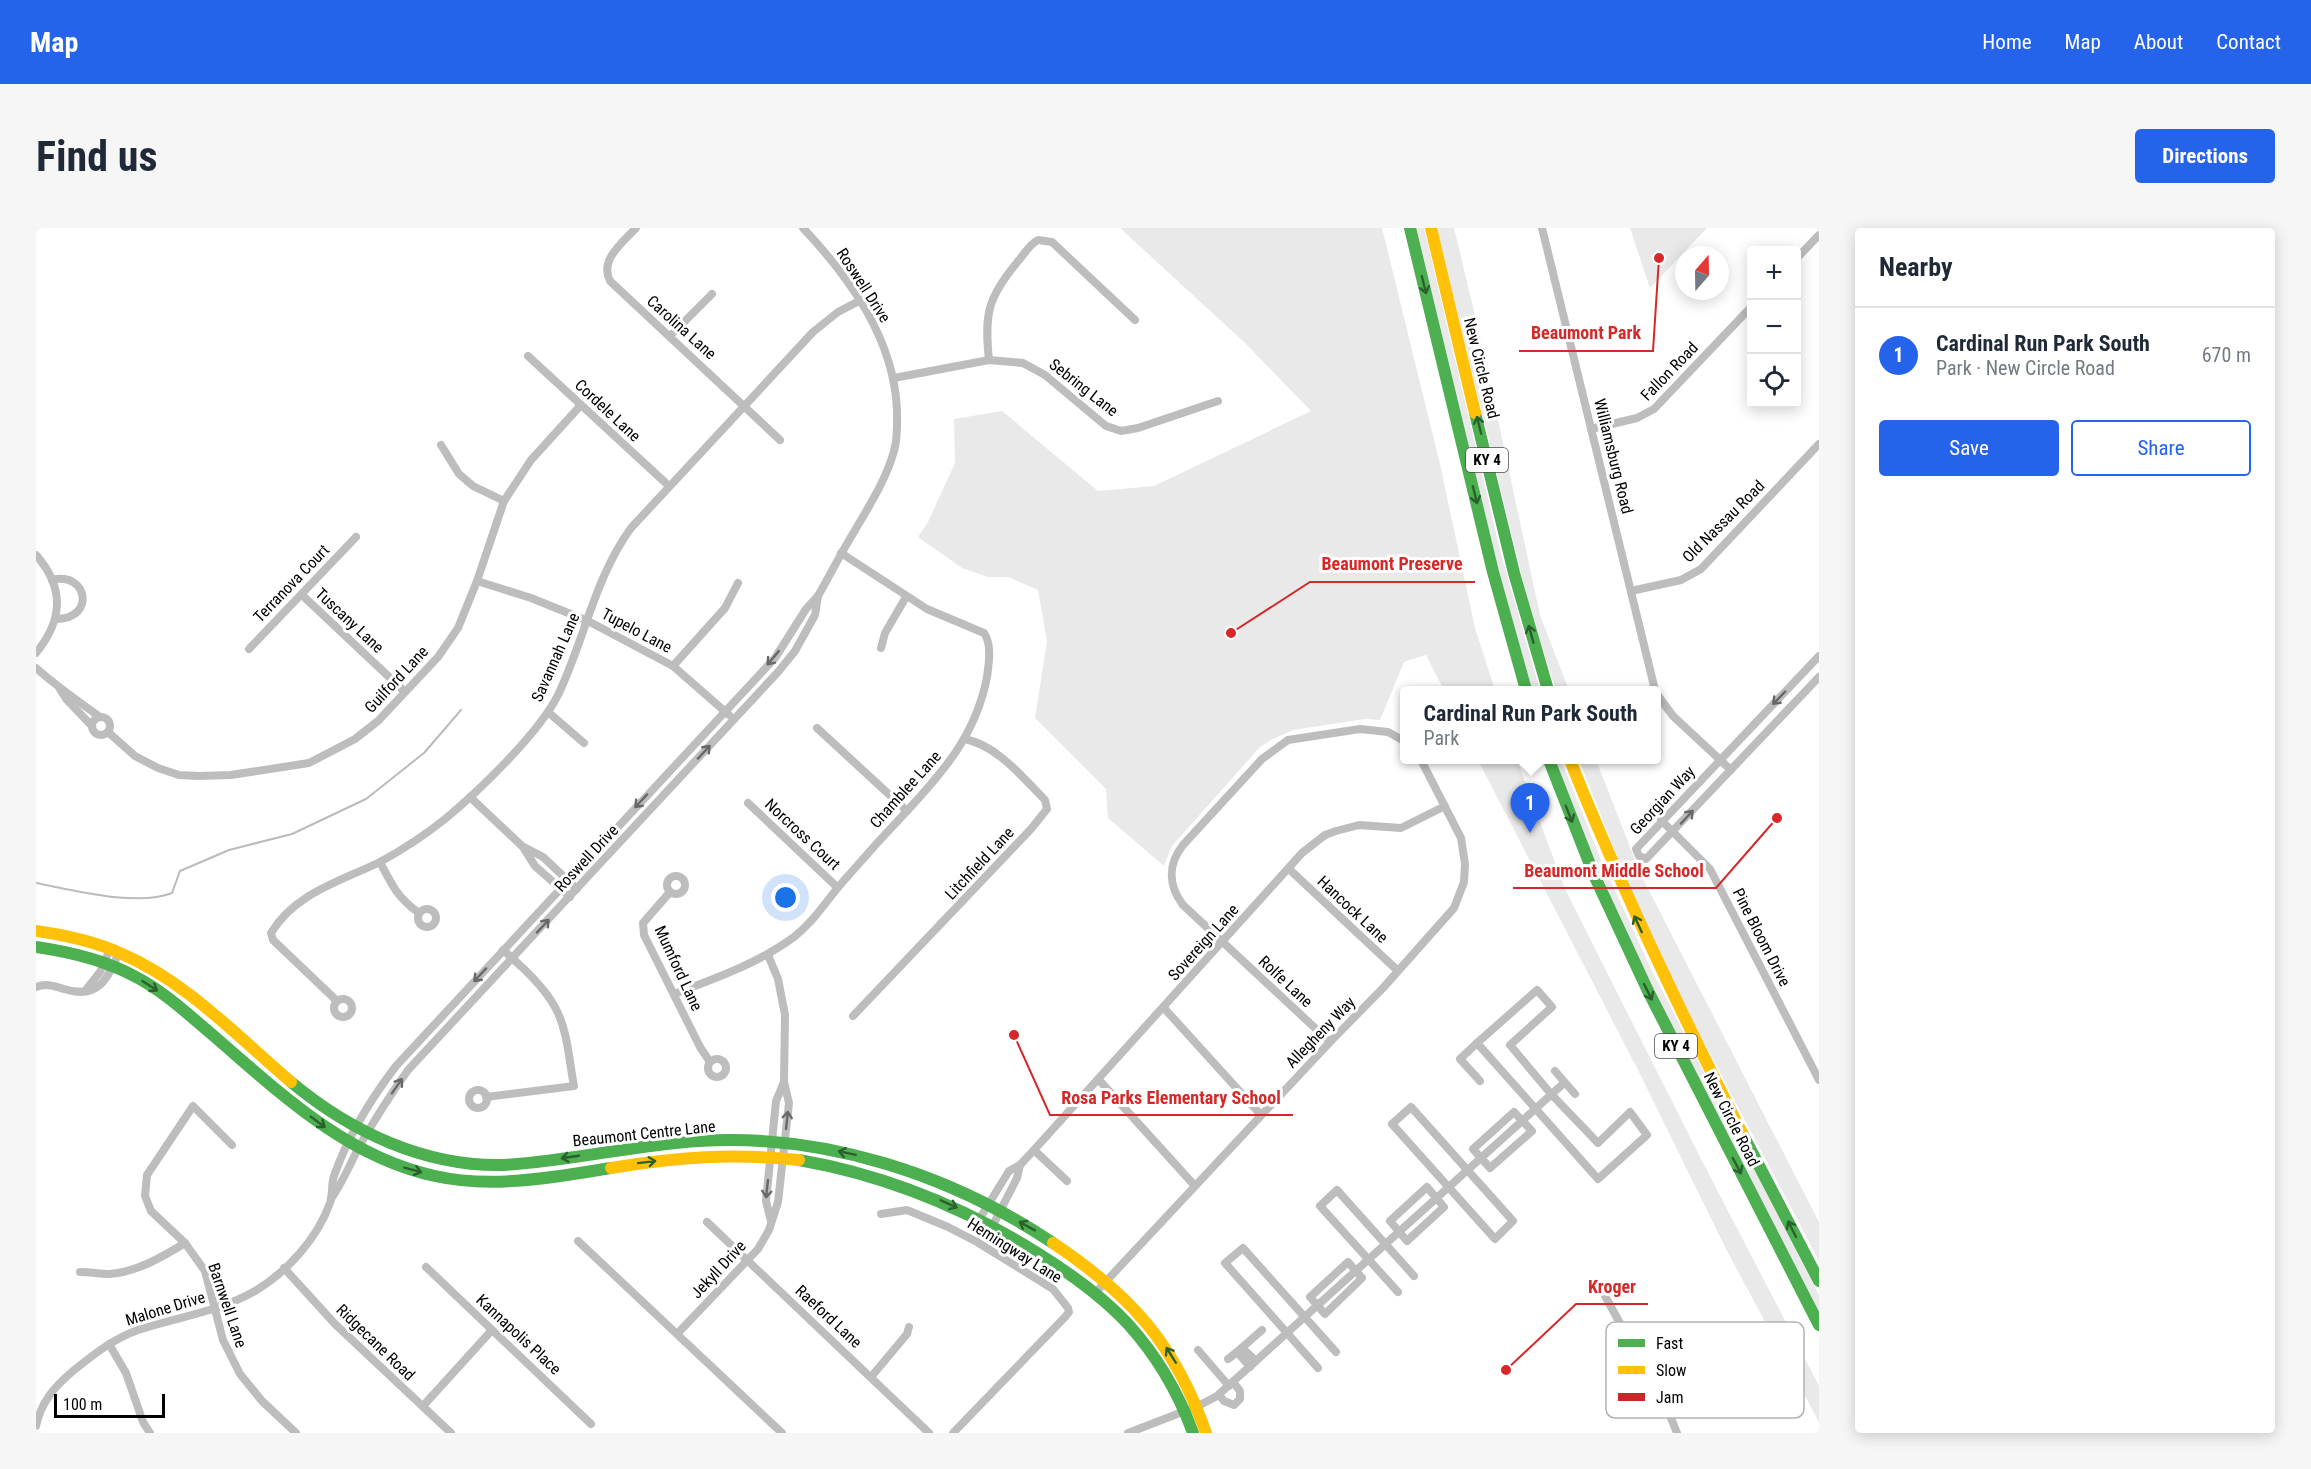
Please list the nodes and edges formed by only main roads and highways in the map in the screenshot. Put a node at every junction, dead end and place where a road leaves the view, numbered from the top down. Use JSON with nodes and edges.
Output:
{"nodes":[{"id":1,"x":1410,"y":228,"type":"edge"},
{"id":2,"x":1431,"y":228,"type":"edge"},
{"id":3,"x":1525,"y":686,"type":"edge"},
{"id":4,"x":1547,"y":686,"type":"edge"},
{"id":5,"x":1551,"y":764,"type":"edge"},
{"id":6,"x":1572,"y":764,"type":"edge"},
{"id":7,"x":36,"y":931,"type":"edge"},
{"id":8,"x":36,"y":947,"type":"edge"},
{"id":9,"x":1819,"y":1281,"type":"edge"},
{"id":10,"x":1819,"y":1325,"type":"edge"},
{"id":11,"x":1193,"y":1433,"type":"edge"},
{"id":12,"x":1206,"y":1433,"type":"edge"}],
"edges":[{"from":1,"to":3,"type":"main road","number":"KY 4","one_way":true},
{"from":4,"to":2,"type":"main road","name":"New Circle Road","number":"KY 4","one_way":true},
{"from":5,"to":10,"type":"main road","name":"New Circle Road","number":"KY 4","one_way":true},
{"from":9,"to":6,"type":"main road","name":"New Circle Road","number":"KY 4","one_way":true},
{"from":12,"to":7,"type":"main road","name":"Beaumont Centre Lane","one_way":true},
{"from":8,"to":11,"type":"main road","name":"Beaumont Centre Lane","one_way":true}]}
